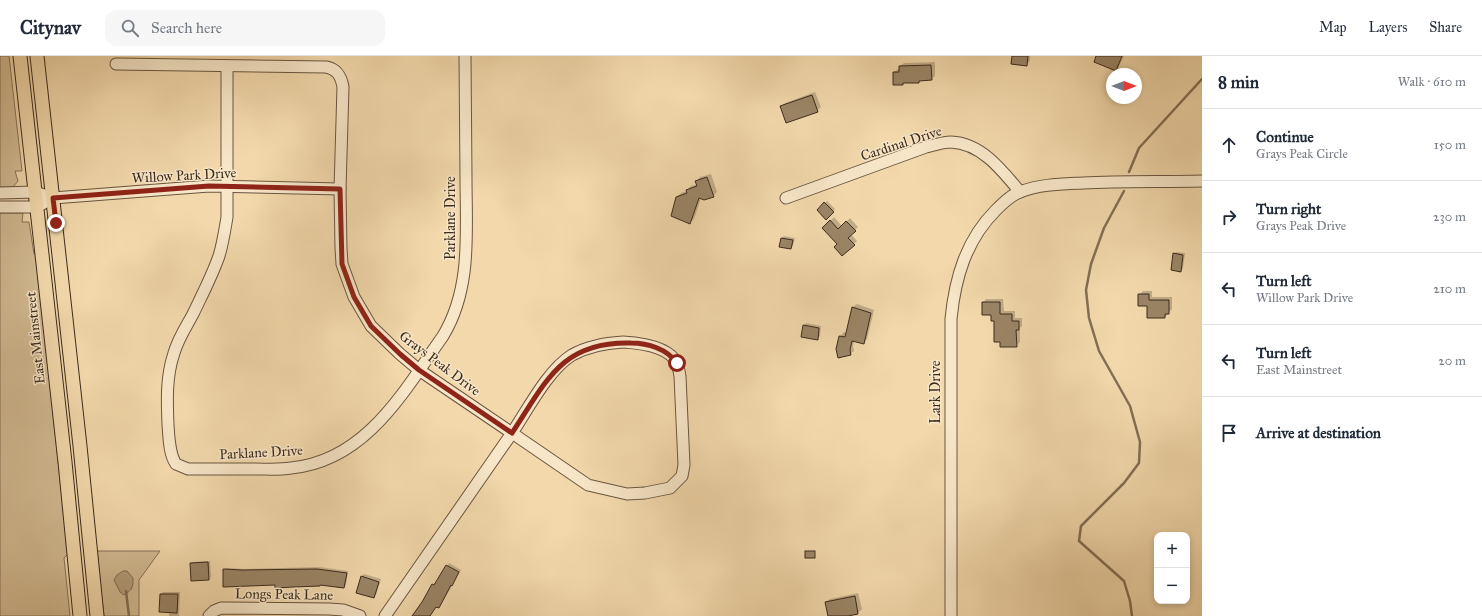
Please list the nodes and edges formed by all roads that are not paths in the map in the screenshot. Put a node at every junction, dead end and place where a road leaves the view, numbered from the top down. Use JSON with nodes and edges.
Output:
{"nodes":[{"id":1,"x":20,"y":56,"type":"edge"},
{"id":2,"x":37,"y":56,"type":"edge"},
{"id":3,"x":465,"y":56,"type":"edge"},
{"id":4,"x":116,"y":64,"type":"dead end"},
{"id":5,"x":227,"y":66,"type":"junction"},
{"id":6,"x":1202,"y":181,"type":"edge"},
{"id":7,"x":227,"y":187,"type":"junction"},
{"id":8,"x":340,"y":189,"type":"junction"},
{"id":9,"x":35,"y":192,"type":"junction"},
{"id":10,"x":1020,"y":192,"type":"junction"},
{"id":11,"x":0,"y":193,"type":"edge"},
{"id":12,"x":53,"y":198,"type":"junction"},
{"id":13,"x":786,"y":198,"type":"dead end"},
{"id":14,"x":0,"y":207,"type":"edge"},
{"id":15,"x":37,"y":207,"type":"junction"},
{"id":16,"x":419,"y":370,"type":"junction"},
{"id":17,"x":512,"y":433,"type":"junction"},
{"id":18,"x":208,"y":612,"type":"edge"},
{"id":19,"x":80,"y":616,"type":"edge"},
{"id":20,"x":97,"y":616,"type":"edge"},
{"id":21,"x":360,"y":616,"type":"edge"},
{"id":22,"x":385,"y":616,"type":"edge"},
{"id":23,"x":951,"y":616,"type":"edge"}],
"edges":[{"from":1,"to":9,"type":"main road","name":"East Mainstreet"},
{"from":2,"to":12,"type":"main road"},
{"from":3,"to":16,"type":"street","name":"Parklane Drive"},
{"from":4,"to":5,"type":"street","name":"Grays Peak Drive"},
{"from":5,"to":7,"type":"street","name":"Parklane Drive"},
{"from":5,"to":8,"type":"street","name":"Grays Peak Drive"},
{"from":6,"to":10,"type":"street"},
{"from":7,"to":8,"type":"street","name":"Willow Park Drive"},
{"from":7,"to":12,"type":"street","name":"Willow Park Drive"},
{"from":7,"to":16,"type":"street","name":"Parklane Drive"},
{"from":8,"to":16,"type":"street","name":"Grays Peak Drive"},
{"from":9,"to":11,"type":"street","name":"Willow Park Drive"},
{"from":9,"to":12,"type":"street","name":"Willow Park Drive"},
{"from":9,"to":15,"type":"main road","name":"East Mainstreet"},
{"from":10,"to":13,"type":"street","name":"Cardinal Drive"},
{"from":10,"to":23,"type":"street","name":"Lark Drive"},
{"from":12,"to":15,"type":"street","name":"Willow Park Drive"},
{"from":12,"to":20,"type":"main road"},
{"from":14,"to":15,"type":"street","name":"Willow Park Drive"},
{"from":15,"to":19,"type":"main road","name":"East Mainstreet"},
{"from":16,"to":17,"type":"street","name":"Grays Peak Drive"},
{"from":17,"to":17,"type":"street"},
{"from":17,"to":22,"type":"street"},
{"from":18,"to":21,"type":"street","name":"Longs Peak Lane"}]}
